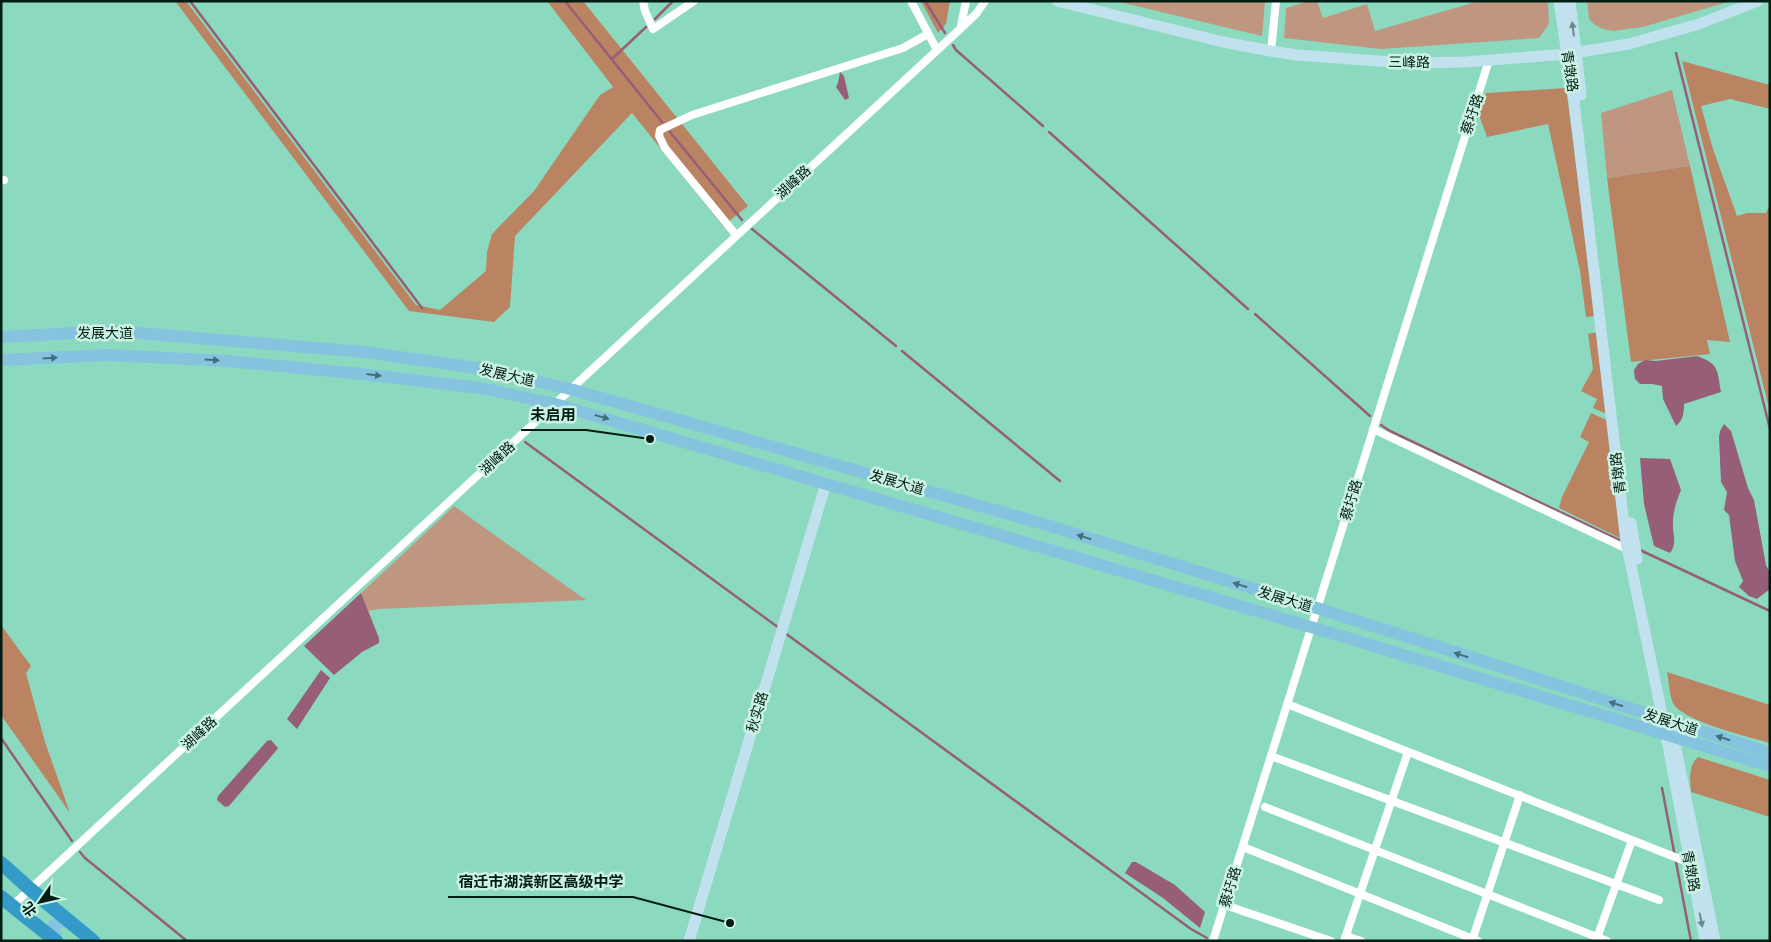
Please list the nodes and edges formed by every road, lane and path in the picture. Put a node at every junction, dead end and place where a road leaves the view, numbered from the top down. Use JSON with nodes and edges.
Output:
{"nodes":[{"id":1,"x":642,"y":1,"type":"edge"},
{"id":2,"x":694,"y":1,"type":"edge"},
{"id":3,"x":911,"y":1,"type":"edge"},
{"id":4,"x":966,"y":1,"type":"edge"},
{"id":5,"x":985,"y":1,"type":"edge"},
{"id":6,"x":1057,"y":1,"type":"edge"},
{"id":7,"x":1276,"y":1,"type":"edge"},
{"id":8,"x":1559,"y":1,"type":"edge"},
{"id":9,"x":1570,"y":1,"type":"edge"},
{"id":10,"x":1758,"y":1,"type":"edge"},
{"id":11,"x":959,"y":30,"type":"junction"},
{"id":12,"x":928,"y":34,"type":"junction"},
{"id":13,"x":937,"y":50,"type":"junction"},
{"id":14,"x":1271,"y":51,"type":"junction"},
{"id":15,"x":1572,"y":53,"type":"junction"},
{"id":16,"x":1489,"y":60,"type":"junction"},
{"id":17,"x":736,"y":235,"type":"junction"},
{"id":18,"x":1,"y":337,"type":"edge"},
{"id":19,"x":1,"y":360,"type":"edge"},
{"id":20,"x":570,"y":389,"type":"junction"},
{"id":21,"x":555,"y":404,"type":"junction"},
{"id":22,"x":1373,"y":430,"type":"junction"},
{"id":23,"x":826,"y":483,"type":"junction"},
{"id":24,"x":1627,"y":550,"type":"junction"},
{"id":25,"x":1317,"y":608,"type":"junction"},
{"id":26,"x":1311,"y":627,"type":"junction"},
{"id":27,"x":1287,"y":704,"type":"junction"},
{"id":28,"x":1666,"y":721,"type":"junction"},
{"id":29,"x":1670,"y":736,"type":"junction"},
{"id":30,"x":1408,"y":752,"type":"junction"},
{"id":31,"x":1770,"y":753,"type":"edge"},
{"id":32,"x":1271,"y":756,"type":"junction"},
{"id":33,"x":1770,"y":766,"type":"edge"},
{"id":34,"x":1520,"y":795,"type":"junction"},
{"id":35,"x":1391,"y":800,"type":"junction"},
{"id":36,"x":1265,"y":807,"type":"dead end"},
{"id":37,"x":1632,"y":840,"type":"junction"},
{"id":38,"x":1504,"y":842,"type":"junction"},
{"id":39,"x":1243,"y":847,"type":"junction"},
{"id":40,"x":1374,"y":850,"type":"junction"},
{"id":41,"x":1680,"y":859,"type":"junction"},
{"id":42,"x":1,"y":863,"type":"edge"},
{"id":43,"x":1616,"y":883,"type":"junction"},
{"id":44,"x":30,"y":889,"type":"junction"},
{"id":45,"x":1360,"y":894,"type":"junction"},
{"id":46,"x":1487,"y":894,"type":"junction"},
{"id":47,"x":1659,"y":900,"type":"dead end"},
{"id":48,"x":7,"y":901,"type":"edge"},
{"id":49,"x":1225,"y":905,"type":"junction"},
{"id":50,"x":69,"y":922,"type":"junction"},
{"id":51,"x":1345,"y":938,"type":"edge"},
{"id":52,"x":1596,"y":939,"type":"edge"},
{"id":53,"x":1474,"y":940,"type":"edge"},
{"id":54,"x":57,"y":941,"type":"edge"},
{"id":55,"x":93,"y":941,"type":"edge"},
{"id":56,"x":689,"y":941,"type":"edge"},
{"id":57,"x":1213,"y":941,"type":"edge"},
{"id":58,"x":1331,"y":941,"type":"edge"},
{"id":59,"x":1361,"y":941,"type":"edge"},
{"id":60,"x":1607,"y":941,"type":"edge"},
{"id":61,"x":1705,"y":941,"type":"edge"},
{"id":62,"x":1715,"y":941,"type":"edge"}],
"edges":[{"from":1,"to":2,"type":"street"},
{"from":3,"to":12,"type":"street"},
{"from":4,"to":11,"type":"street"},
{"from":5,"to":11,"type":"street","name":"湖峰路"},
{"from":6,"to":14,"type":"main road","name":"三峰路"},
{"from":7,"to":14,"type":"street"},
{"from":8,"to":15,"type":"main road","name":"青墩路"},
{"from":15,"to":9,"type":"main road","name":"青墩路","one_way":true},
{"from":10,"to":15,"type":"main road","name":"三峰路"},
{"from":11,"to":13,"type":"street","name":"湖峰路"},
{"from":12,"to":13,"type":"street"},
{"from":12,"to":17,"type":"street"},
{"from":13,"to":17,"type":"street","name":"湖峰路"},
{"from":14,"to":16,"type":"main road","name":"三峰路"},
{"from":15,"to":16,"type":"main road","name":"三峰路"},
{"from":15,"to":24,"type":"main road","name":"青墩路"},
{"from":15,"to":28,"type":"main road","name":"青墩路"},
{"from":16,"to":22,"type":"street","name":"蔡圩路"},
{"from":17,"to":20,"type":"street","name":"湖峰路"},
{"from":18,"to":20,"type":"main road","name":"发展大道"},
{"from":19,"to":21,"type":"main road","name":"发展大道","one_way":true},
{"from":20,"to":21,"type":"street","name":"湖峰路"},
{"from":25,"to":20,"type":"main road","name":"发展大道","one_way":true},
{"from":21,"to":23,"type":"main road","name":"发展大道","one_way":true},
{"from":21,"to":44,"type":"street","name":"湖峰路"},
{"from":22,"to":24,"type":"street"},
{"from":22,"to":25,"type":"street","name":"蔡圩路"},
{"from":23,"to":26,"type":"main road","name":"发展大道"},
{"from":23,"to":56,"type":"main road","name":"秋实路"},
{"from":24,"to":28,"type":"main road","name":"青墩路"},
{"from":25,"to":26,"type":"street","name":"蔡圩路"},
{"from":28,"to":25,"type":"main road","name":"发展大道","one_way":true},
{"from":26,"to":27,"type":"street","name":"蔡圩路"},
{"from":26,"to":29,"type":"main road","name":"发展大道"},
{"from":27,"to":30,"type":"street"},
{"from":27,"to":32,"type":"street","name":"蔡圩路"},
{"from":28,"to":29,"type":"main road","name":"青墩路"},
{"from":31,"to":28,"type":"main road","name":"发展大道","one_way":true},
{"from":29,"to":33,"type":"main road","name":"发展大道"},
{"from":29,"to":41,"type":"main road","name":"青墩路"},
{"from":29,"to":62,"type":"main road","name":"青墩路"},
{"from":30,"to":34,"type":"street"},
{"from":30,"to":35,"type":"street"},
{"from":32,"to":35,"type":"street"},
{"from":32,"to":39,"type":"street","name":"蔡圩路"},
{"from":34,"to":37,"type":"street"},
{"from":34,"to":38,"type":"street"},
{"from":35,"to":38,"type":"street"},
{"from":35,"to":40,"type":"street"},
{"from":36,"to":40,"type":"street"},
{"from":37,"to":41,"type":"street"},
{"from":37,"to":43,"type":"street"},
{"from":38,"to":43,"type":"street"},
{"from":38,"to":46,"type":"street"},
{"from":39,"to":45,"type":"street"},
{"from":39,"to":49,"type":"street","name":"蔡圩路"},
{"from":40,"to":45,"type":"street"},
{"from":40,"to":46,"type":"street"},
{"from":41,"to":61,"type":"main road","name":"青墩路","one_way":true},
{"from":42,"to":44,"type":"highway"},
{"from":43,"to":47,"type":"street"},
{"from":43,"to":52,"type":"street"},
{"from":44,"to":48,"type":"street","name":"湖峰路"},
{"from":44,"to":50,"type":"highway"},
{"from":45,"to":51,"type":"street"},
{"from":45,"to":53,"type":"street"},
{"from":46,"to":52,"type":"street"},
{"from":46,"to":53,"type":"street"},
{"from":48,"to":54,"type":"highway"},
{"from":49,"to":57,"type":"street","name":"蔡圩路"},
{"from":49,"to":58,"type":"street"},
{"from":50,"to":54,"type":"main road"},
{"from":50,"to":55,"type":"highway"},
{"from":51,"to":59,"type":"street"},
{"from":52,"to":60,"type":"street"}]}
